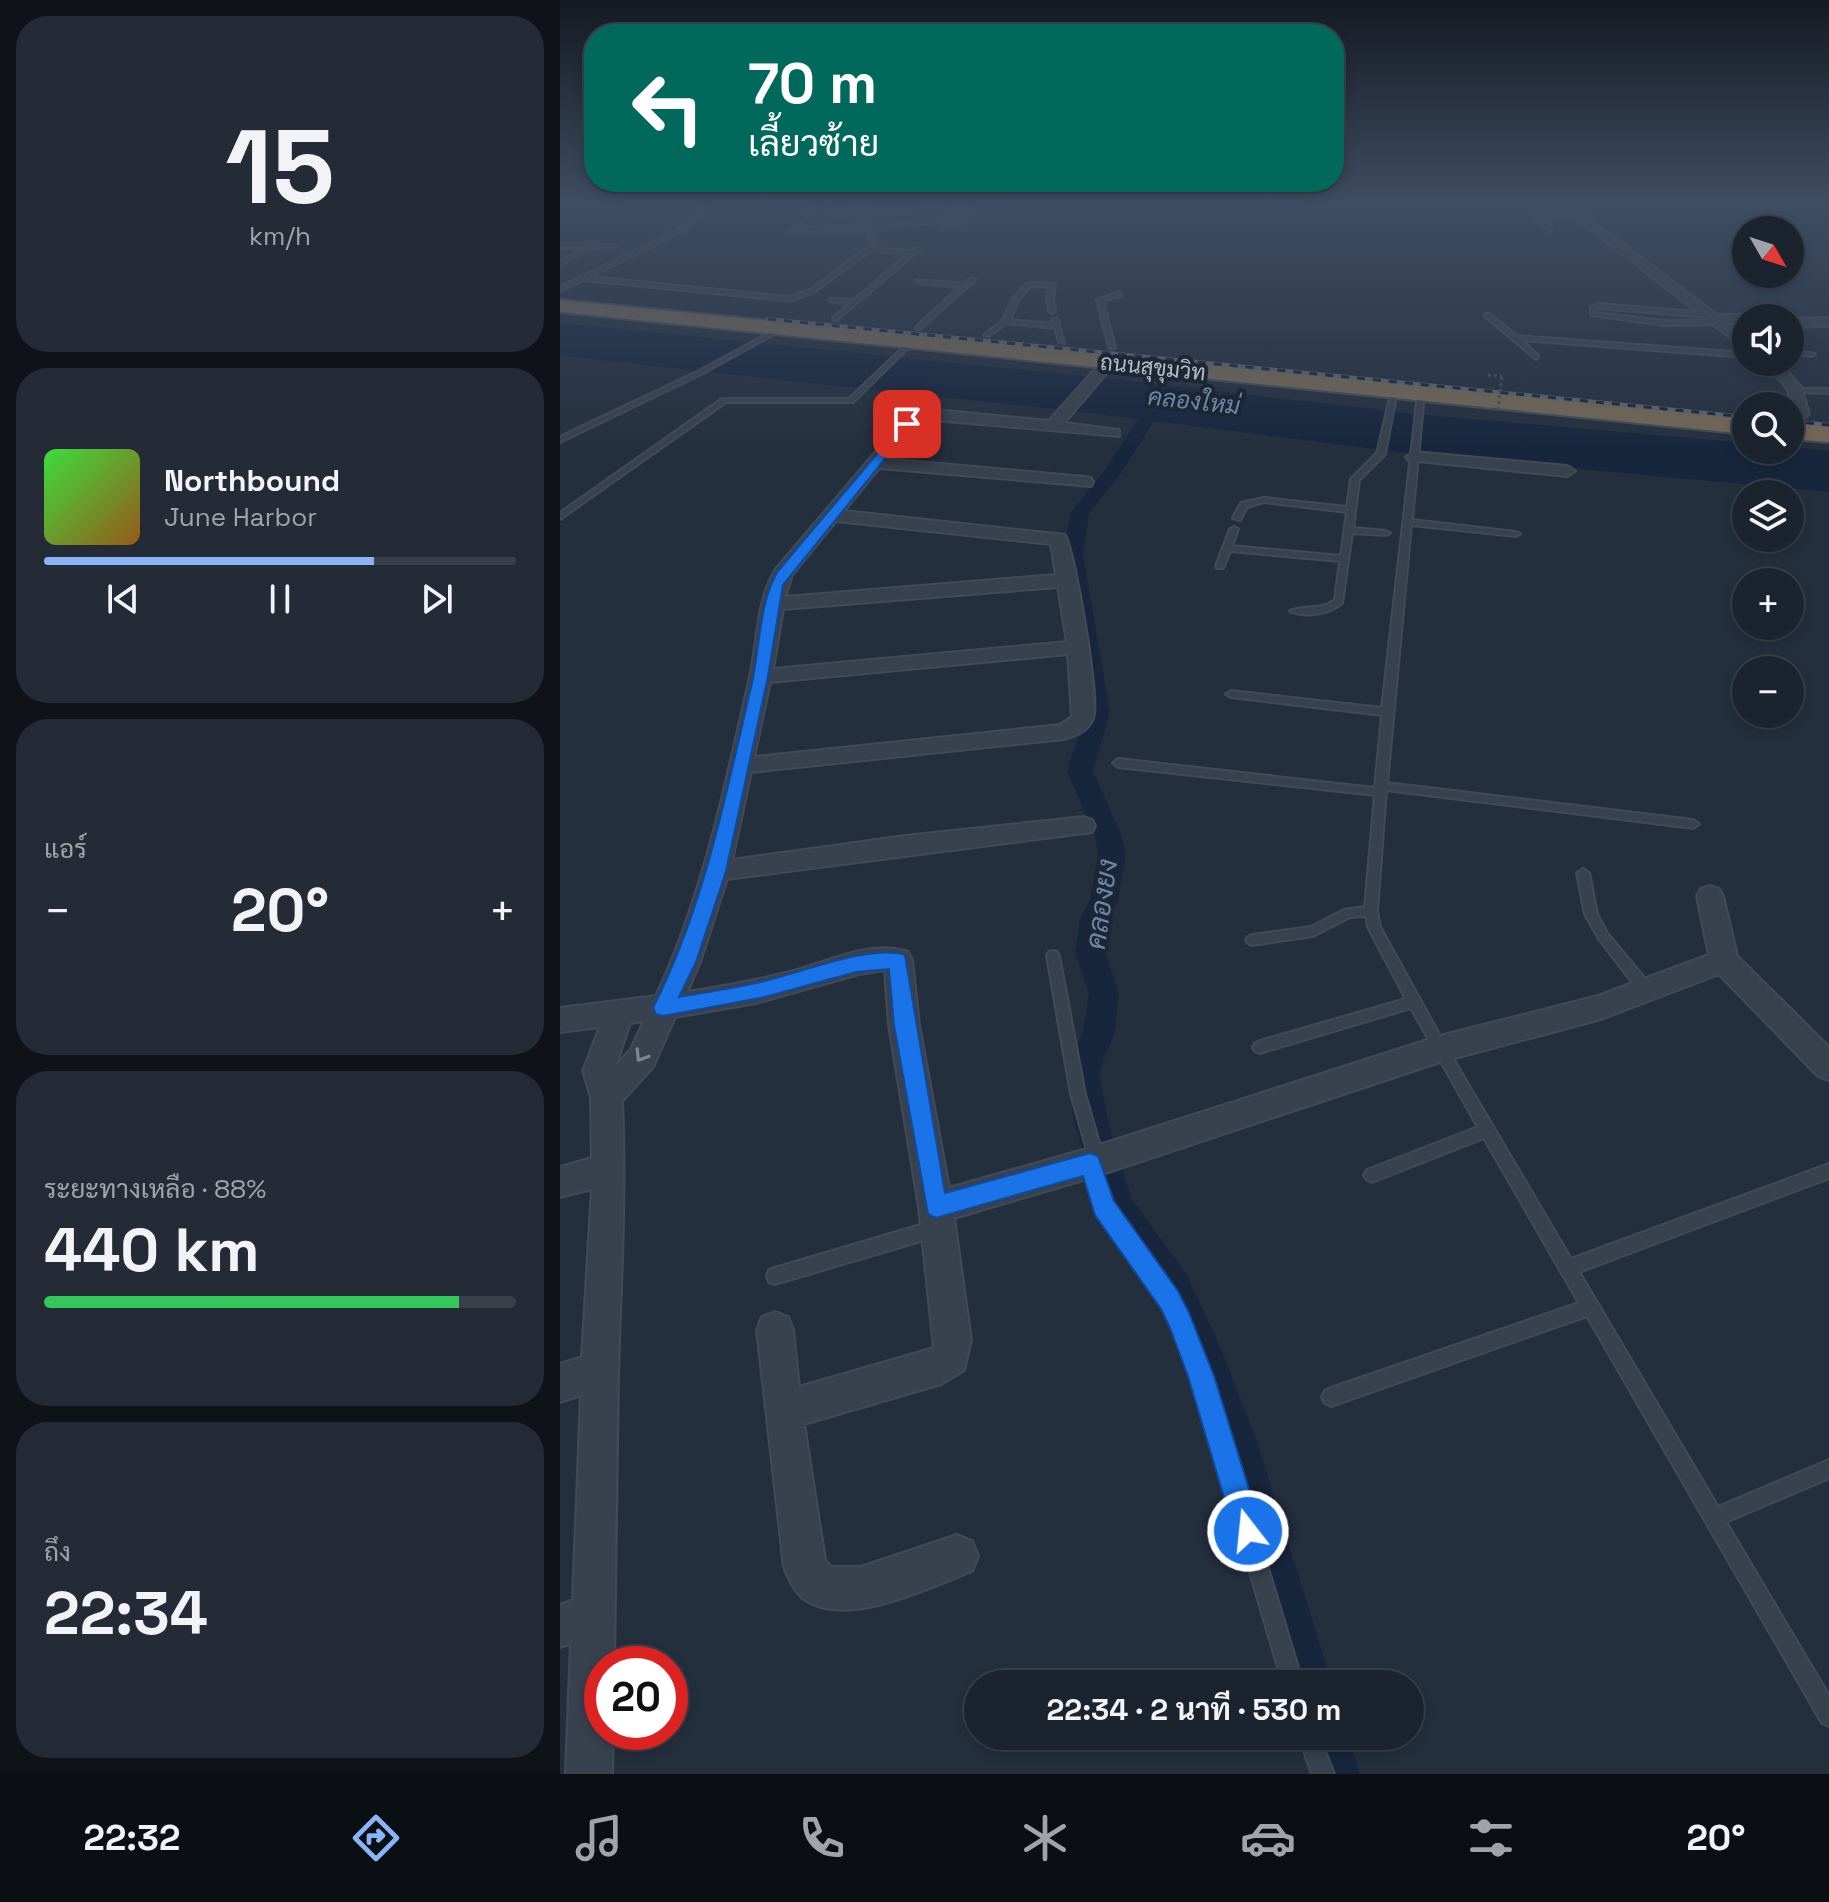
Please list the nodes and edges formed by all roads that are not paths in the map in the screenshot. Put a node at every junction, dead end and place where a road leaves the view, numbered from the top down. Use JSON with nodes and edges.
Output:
{"nodes":[{"id":1,"x":664,"y":287,"type":"edge"},
{"id":2,"x":818,"y":287,"type":"edge"},
{"id":3,"x":874,"y":287,"type":"edge"},
{"id":4,"x":965,"y":287,"type":"edge"},
{"id":5,"x":1027,"y":287,"type":"edge"},
{"id":6,"x":1053,"y":287,"type":"edge"},
{"id":7,"x":1672,"y":287,"type":"edge"},
{"id":8,"x":560,"y":291,"type":"edge"},
{"id":9,"x":1119,"y":294,"type":"dead end"},
{"id":10,"x":857,"y":302,"type":"junction"},
{"id":11,"x":560,"y":306,"type":"edge"},
{"id":12,"x":1651,"y":306,"type":"dead end"},
{"id":13,"x":833,"y":310,"type":"junction"},
{"id":14,"x":1681,"y":314,"type":"junction"},
{"id":15,"x":1487,"y":315,"type":"dead end"},
{"id":16,"x":1710,"y":316,"type":"junction"},
{"id":17,"x":1732,"y":317,"type":"edge"},
{"id":18,"x":1829,"y":322,"type":"edge"},
{"id":19,"x":1683,"y":323,"type":"junction"},
{"id":20,"x":1804,"y":323,"type":"edge"},
{"id":21,"x":996,"y":328,"type":"junction"},
{"id":22,"x":1732,"y":332,"type":"edge"},
{"id":23,"x":773,"y":333,"type":"junction"},
{"id":24,"x":1060,"y":334,"type":"junction"},
{"id":25,"x":1516,"y":338,"type":"junction"},
{"id":26,"x":910,"y":341,"type":"junction"},
{"id":27,"x":1804,"y":353,"type":"edge"},
{"id":28,"x":1732,"y":354,"type":"edge"},
{"id":29,"x":1812,"y":354,"type":"dead end"},
{"id":30,"x":1536,"y":357,"type":"dead end"},
{"id":31,"x":1107,"y":360,"type":"junction"},
{"id":32,"x":1829,"y":391,"type":"edge"},
{"id":33,"x":1392,"y":397,"type":"junction"},
{"id":34,"x":1420,"y":400,"type":"junction"},
{"id":35,"x":1804,"y":406,"type":"edge"},
{"id":36,"x":1732,"y":408,"type":"edge"},
{"id":37,"x":1804,"y":413,"type":"edge"},
{"id":38,"x":1829,"y":417,"type":"edge"},
{"id":39,"x":1804,"y":418,"type":"edge"},
{"id":40,"x":1056,"y":422,"type":"junction"},
{"id":41,"x":1732,"y":425,"type":"edge"},
{"id":42,"x":1113,"y":433,"type":"dead end"},
{"id":43,"x":1829,"y":434,"type":"edge"},
{"id":44,"x":562,"y":437,"type":"edge"},
{"id":45,"x":1414,"y":456,"type":"junction"},
{"id":46,"x":875,"y":463,"type":"junction"},
{"id":47,"x":1567,"y":471,"type":"dead end"},
{"id":48,"x":1085,"y":482,"type":"dead end"},
{"id":49,"x":1351,"y":510,"type":"junction"},
{"id":50,"x":832,"y":515,"type":"junction"},
{"id":51,"x":560,"y":517,"type":"edge"},
{"id":52,"x":1237,"y":518,"type":"dead end"},
{"id":53,"x":1407,"y":522,"type":"junction"},
{"id":54,"x":1234,"y":529,"type":"dead end"},
{"id":55,"x":1348,"y":530,"type":"junction"},
{"id":56,"x":1386,"y":533,"type":"dead end"},
{"id":57,"x":1516,"y":534,"type":"dead end"},
{"id":58,"x":1227,"y":548,"type":"junction"},
{"id":59,"x":1344,"y":559,"type":"junction"},
{"id":60,"x":1220,"y":566,"type":"dead end"},
{"id":61,"x":1068,"y":580,"type":"junction"},
{"id":62,"x":773,"y":604,"type":"junction"},
{"id":63,"x":1295,"y":611,"type":"dead end"},
{"id":64,"x":1078,"y":647,"type":"junction"},
{"id":65,"x":761,"y":676,"type":"junction"},
{"id":66,"x":1231,"y":694,"type":"dead end"},
{"id":67,"x":1387,"y":712,"type":"junction"},
{"id":68,"x":1118,"y":763,"type":"dead end"},
{"id":69,"x":739,"y":766,"type":"junction"},
{"id":70,"x":1382,"y":789,"type":"junction"},
{"id":71,"x":1693,"y":824,"type":"dead end"},
{"id":72,"x":1083,"y":826,"type":"dead end"},
{"id":73,"x":717,"y":871,"type":"junction"},
{"id":74,"x":1583,"y":873,"type":"dead end"},
{"id":75,"x":1710,"y":896,"type":"dead end"},
{"id":76,"x":1371,"y":911,"type":"junction"},
{"id":77,"x":1252,"y":940,"type":"dead end"},
{"id":78,"x":1053,"y":956,"type":"dead end"},
{"id":79,"x":1724,"y":961,"type":"junction"},
{"id":80,"x":1647,"y":991,"type":"junction"},
{"id":81,"x":667,"y":1000,"type":"junction"},
{"id":82,"x":1413,"y":1002,"type":"junction"},
{"id":83,"x":620,"y":1012,"type":"junction"},
{"id":84,"x":560,"y":1020,"type":"edge"},
{"id":85,"x":1260,"y":1047,"type":"dead end"},
{"id":86,"x":1440,"y":1049,"type":"junction"},
{"id":87,"x":1829,"y":1067,"type":"edge"},
{"id":88,"x":606,"y":1097,"type":"junction"},
{"id":89,"x":1486,"y":1130,"type":"junction"},
{"id":90,"x":1101,"y":1159,"type":"junction"},
{"id":91,"x":609,"y":1169,"type":"junction"},
{"id":92,"x":1829,"y":1171,"type":"edge"},
{"id":93,"x":1372,"y":1175,"type":"dead end"},
{"id":94,"x":560,"y":1182,"type":"edge"},
{"id":95,"x":937,"y":1217,"type":"junction"},
{"id":96,"x":1567,"y":1269,"type":"junction"},
{"id":97,"x":775,"y":1276,"type":"dead end"},
{"id":98,"x":1590,"y":1307,"type":"junction"},
{"id":99,"x":775,"y":1330,"type":"dead end"},
{"id":100,"x":600,"y":1370,"type":"junction"},
{"id":101,"x":560,"y":1383,"type":"edge"},
{"id":102,"x":1331,"y":1397,"type":"dead end"},
{"id":103,"x":783,"y":1411,"type":"junction"},
{"id":104,"x":1829,"y":1469,"type":"edge"},
{"id":105,"x":1715,"y":1518,"type":"junction"},
{"id":106,"x":957,"y":1556,"type":"dead end"},
{"id":107,"x":578,"y":1619,"type":"edge"},
{"id":108,"x":1289,"y":1670,"type":"edge"},
{"id":109,"x":1829,"y":1716,"type":"edge"},
{"id":110,"x":1314,"y":1750,"type":"edge"},
{"id":111,"x":589,"y":1774,"type":"edge"},
{"id":112,"x":1323,"y":1774,"type":"edge"}],
"edges":[{"from":1,"to":2,"type":"lane"},
{"from":3,"to":10,"type":"lane"},
{"from":4,"to":26,"type":"lane"},
{"from":5,"to":21,"type":"lane"},
{"from":6,"to":24,"type":"lane"},
{"from":7,"to":16,"type":"street"},
{"from":8,"to":13,"type":"highway","name":"ถนนสุขุมวิท"},
{"from":9,"to":31,"type":"lane"},
{"from":10,"to":13,"type":"lane"},
{"from":10,"to":13,"type":"lane"},
{"from":11,"to":23,"type":"highway","name":"ถนนสุขุมวิท"},
{"from":12,"to":16,"type":"lane"},
{"from":13,"to":26,"type":"highway","name":"ถนนสุขุมวิท"},
{"from":14,"to":16,"type":"lane"},
{"from":14,"to":19,"type":"lane"},
{"from":14,"to":19,"type":"lane"},
{"from":15,"to":25,"type":"lane"},
{"from":16,"to":17,"type":"street"},
{"from":16,"to":19,"type":"lane"},
{"from":16,"to":22,"type":"street"},
{"from":18,"to":20,"type":"street"},
{"from":21,"to":24,"type":"highway","name":"ถนนสุขุมวิท"},
{"from":21,"to":26,"type":"highway","name":"ถนนสุขุมวิท"},
{"from":23,"to":26,"type":"highway","name":"ถนนสุขุมวิท"},
{"from":23,"to":44,"type":"lane"},
{"from":24,"to":31,"type":"highway","name":"ถนนสุขุมวิท"},
{"from":25,"to":28,"type":"lane"},
{"from":25,"to":30,"type":"lane"},
{"from":26,"to":31,"type":"highway","name":"ถนนสุขุมวิท"},
{"from":26,"to":51,"type":"lane"},
{"from":27,"to":29,"type":"lane"},
{"from":31,"to":33,"type":"highway","name":"ถนนสุขุมวิท"},
{"from":31,"to":36,"type":"highway","name":"ถนนสุขุมวิท"},
{"from":31,"to":40,"type":"street"},
{"from":32,"to":35,"type":"lane"},
{"from":33,"to":34,"type":"highway","name":"ถนนสุขุมวิท"},
{"from":33,"to":49,"type":"lane"},
{"from":34,"to":41,"type":"highway","name":"ถนนสุขุมวิท"},
{"from":34,"to":45,"type":"lane"},
{"from":37,"to":38,"type":"highway"},
{"from":39,"to":43,"type":"highway"},
{"from":40,"to":42,"type":"street"},
{"from":40,"to":46,"type":"street"},
{"from":45,"to":47,"type":"street"},
{"from":45,"to":53,"type":"lane"},
{"from":46,"to":48,"type":"street"},
{"from":46,"to":50,"type":"street"},
{"from":49,"to":52,"type":"lane"},
{"from":49,"to":55,"type":"lane"},
{"from":50,"to":61,"type":"street"},
{"from":50,"to":62,"type":"street"},
{"from":53,"to":57,"type":"lane"},
{"from":53,"to":67,"type":"lane"},
{"from":54,"to":58,"type":"lane"},
{"from":55,"to":56,"type":"lane"},
{"from":55,"to":59,"type":"lane"},
{"from":58,"to":59,"type":"lane"},
{"from":58,"to":60,"type":"lane"},
{"from":59,"to":63,"type":"lane"},
{"from":61,"to":62,"type":"street"},
{"from":61,"to":64,"type":"street"},
{"from":62,"to":65,"type":"street"},
{"from":64,"to":65,"type":"street"},
{"from":64,"to":69,"type":"street"},
{"from":65,"to":69,"type":"street"},
{"from":66,"to":67,"type":"lane"},
{"from":67,"to":70,"type":"lane"},
{"from":68,"to":70,"type":"lane"},
{"from":69,"to":73,"type":"street"},
{"from":70,"to":71,"type":"lane"},
{"from":70,"to":76,"type":"lane"},
{"from":72,"to":73,"type":"street"},
{"from":73,"to":81,"type":"street"},
{"from":74,"to":80,"type":"lane"},
{"from":75,"to":79,"type":"street"},
{"from":76,"to":77,"type":"lane"},
{"from":76,"to":82,"type":"lane"},
{"from":78,"to":90,"type":"lane"},
{"from":79,"to":80,"type":"street"},
{"from":79,"to":87,"type":"street"},
{"from":80,"to":86,"type":"street"},
{"from":81,"to":83,"type":"street"},
{"from":81,"to":88,"type":"street","one_way":true},
{"from":81,"to":95,"type":"street"},
{"from":82,"to":85,"type":"lane"},
{"from":82,"to":86,"type":"lane"},
{"from":83,"to":84,"type":"street"},
{"from":83,"to":88,"type":"street"},
{"from":86,"to":89,"type":"lane"},
{"from":86,"to":90,"type":"street"},
{"from":88,"to":91,"type":"street"},
{"from":89,"to":93,"type":"lane"},
{"from":89,"to":96,"type":"lane"},
{"from":90,"to":95,"type":"street"},
{"from":90,"to":108,"type":"lane"},
{"from":91,"to":94,"type":"street"},
{"from":91,"to":100,"type":"street"},
{"from":92,"to":96,"type":"lane"},
{"from":95,"to":97,"type":"lane"},
{"from":95,"to":103,"type":"street"},
{"from":96,"to":98,"type":"lane"},
{"from":98,"to":102,"type":"lane"},
{"from":98,"to":105,"type":"lane"},
{"from":99,"to":103,"type":"street"},
{"from":100,"to":101,"type":"street"},
{"from":100,"to":107,"type":"street"},
{"from":103,"to":106,"type":"street"},
{"from":104,"to":105,"type":"lane"},
{"from":105,"to":109,"type":"lane"},
{"from":107,"to":111,"type":"street"},
{"from":110,"to":112,"type":"lane"}]}
